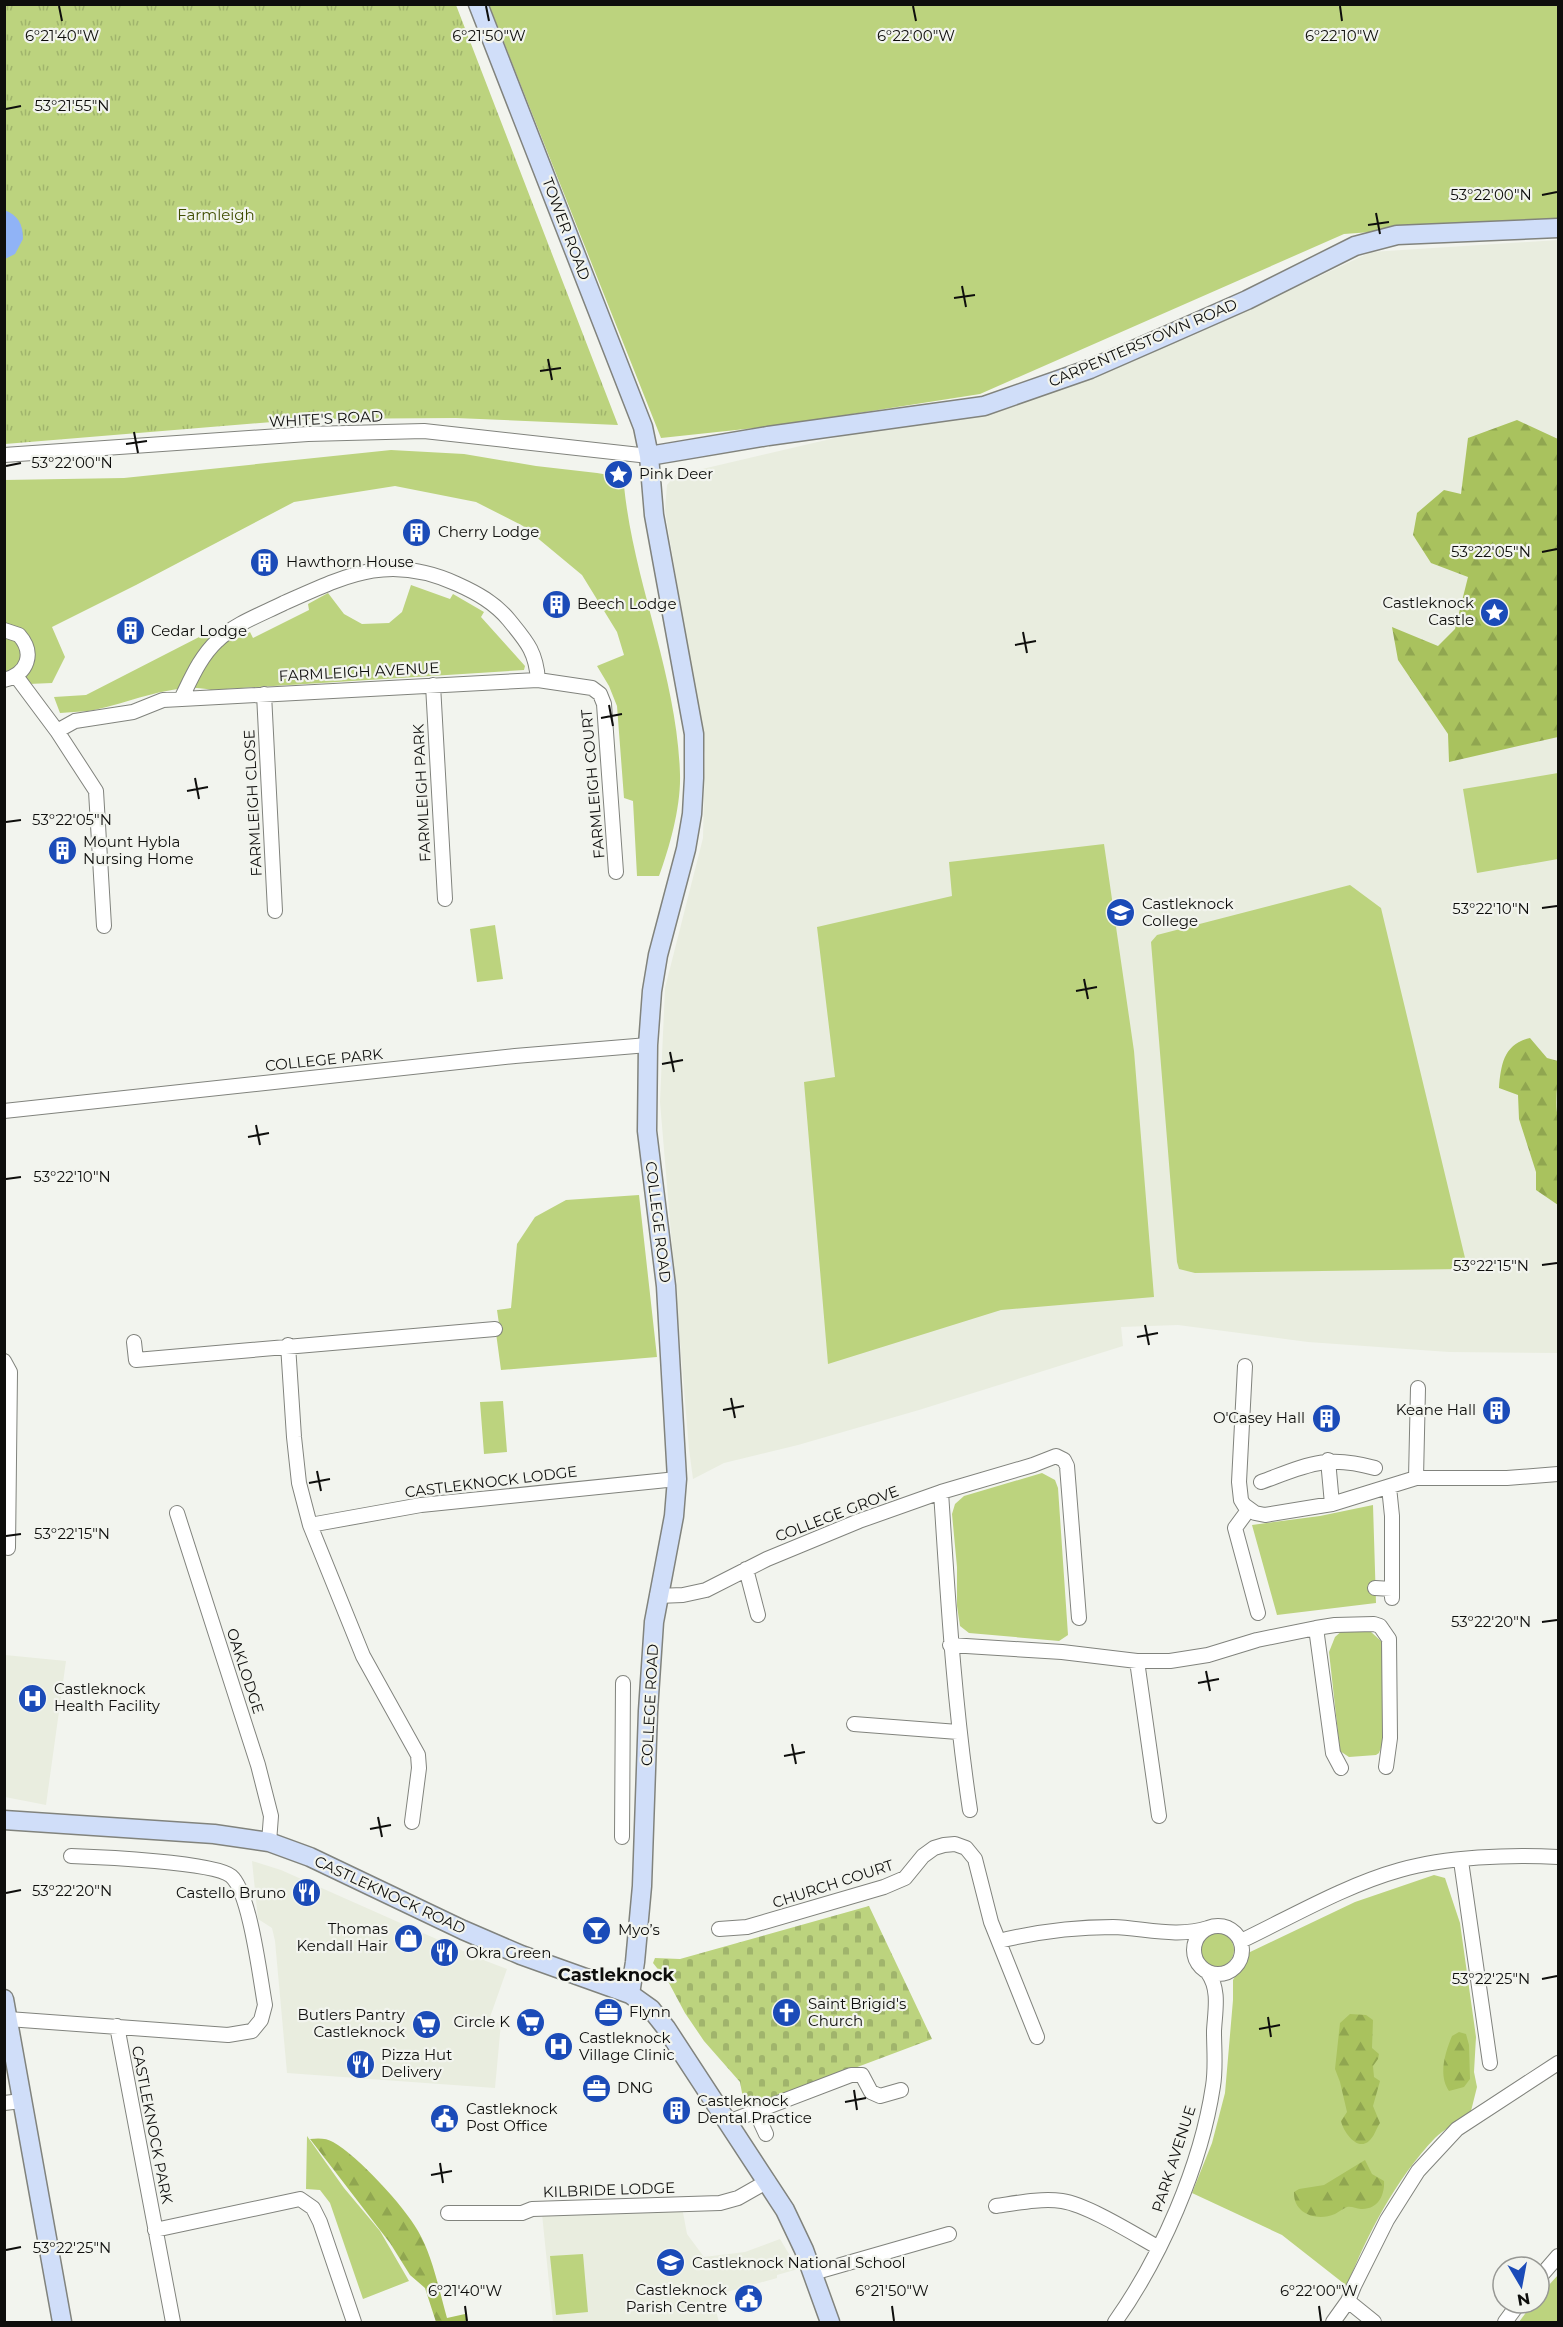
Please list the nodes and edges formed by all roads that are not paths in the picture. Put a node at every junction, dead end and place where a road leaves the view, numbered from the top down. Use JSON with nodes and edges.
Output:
{"nodes":[{"id":1,"x":478,"y":4,"type":"edge"},
{"id":2,"x":1558,"y":228,"type":"edge"},
{"id":3,"x":4,"y":455,"type":"edge"},
{"id":4,"x":649,"y":456,"type":"junction"},
{"id":5,"x":4,"y":630,"type":"edge"},
{"id":6,"x":10,"y":678,"type":"edge"},
{"id":7,"x":538,"y":680,"type":"junction"},
{"id":8,"x":433,"y":685,"type":"junction"},
{"id":9,"x":264,"y":694,"type":"junction"},
{"id":10,"x":600,"y":694,"type":"joint"},
{"id":11,"x":181,"y":699,"type":"junction"},
{"id":12,"x":57,"y":731,"type":"junction"},
{"id":13,"x":616,"y":872,"type":"dead end"},
{"id":14,"x":445,"y":899,"type":"dead end"},
{"id":15,"x":275,"y":910,"type":"dead end"},
{"id":16,"x":104,"y":926,"type":"dead end"},
{"id":17,"x":648,"y":1045,"type":"junction"},
{"id":18,"x":4,"y":1111,"type":"edge"},
{"id":19,"x":495,"y":1329,"type":"dead end"},
{"id":20,"x":134,"y":1342,"type":"dead end"},
{"id":21,"x":288,"y":1345,"type":"junction"},
{"id":22,"x":4,"y":1361,"type":"edge"},
{"id":23,"x":1245,"y":1366,"type":"dead end"},
{"id":24,"x":1418,"y":1388,"type":"dead end"},
{"id":25,"x":7,"y":1415,"type":"edge"},
{"id":26,"x":1328,"y":1461,"type":"junction"},
{"id":27,"x":1375,"y":1468,"type":"dead end"},
{"id":28,"x":1558,"y":1474,"type":"edge"},
{"id":29,"x":1416,"y":1478,"type":"junction"},
{"id":30,"x":677,"y":1479,"type":"junction"},
{"id":31,"x":1261,"y":1482,"type":"dead end"},
{"id":32,"x":1389,"y":1487,"type":"junction"},
{"id":33,"x":941,"y":1492,"type":"junction"},
{"id":34,"x":1332,"y":1504,"type":"junction"},
{"id":35,"x":1249,"y":1509,"type":"junction"},
{"id":36,"x":177,"y":1513,"type":"dead end"},
{"id":37,"x":310,"y":1525,"type":"junction"},
{"id":38,"x":8,"y":1548,"type":"dead end"},
{"id":39,"x":746,"y":1569,"type":"junction"},
{"id":40,"x":1375,"y":1588,"type":"dead end"},
{"id":41,"x":657,"y":1596,"type":"junction"},
{"id":42,"x":1258,"y":1613,"type":"dead end"},
{"id":43,"x":758,"y":1615,"type":"dead end"},
{"id":44,"x":1079,"y":1618,"type":"dead end"},
{"id":45,"x":1316,"y":1628,"type":"junction"},
{"id":46,"x":950,"y":1645,"type":"junction"},
{"id":47,"x":1137,"y":1661,"type":"junction"},
{"id":48,"x":623,"y":1683,"type":"dead end"},
{"id":49,"x":854,"y":1724,"type":"dead end"},
{"id":50,"x":958,"y":1732,"type":"junction"},
{"id":51,"x":1386,"y":1767,"type":"dead end"},
{"id":52,"x":1341,"y":1768,"type":"dead end"},
{"id":53,"x":646,"y":1781,"type":"junction"},
{"id":54,"x":624,"y":1782,"type":"junction"},
{"id":55,"x":970,"y":1810,"type":"dead end"},
{"id":56,"x":1159,"y":1816,"type":"dead end"},
{"id":57,"x":4,"y":1820,"type":"edge"},
{"id":58,"x":412,"y":1822,"type":"dead end"},
{"id":59,"x":622,"y":1837,"type":"dead end"},
{"id":60,"x":269,"y":1842,"type":"junction"},
{"id":61,"x":71,"y":1856,"type":"dead end"},
{"id":62,"x":1558,"y":1857,"type":"edge"},
{"id":63,"x":1461,"y":1861,"type":"junction"},
{"id":64,"x":1208,"y":1928,"type":"junction"},
{"id":65,"x":719,"y":1929,"type":"dead end"},
{"id":66,"x":999,"y":1941,"type":"junction"},
{"id":67,"x":1241,"y":1941,"type":"junction"},
{"id":68,"x":1209,"y":1973,"type":"junction"},
{"id":69,"x":630,"y":1994,"type":"junction"},
{"id":70,"x":4,"y":1999,"type":"edge"},
{"id":71,"x":8,"y":2019,"type":"junction"},
{"id":72,"x":117,"y":2026,"type":"junction"},
{"id":73,"x":1037,"y":2037,"type":"dead end"},
{"id":74,"x":1490,"y":2063,"type":"dead end"},
{"id":75,"x":1558,"y":2064,"type":"edge"},
{"id":76,"x":901,"y":2090,"type":"dead end"},
{"id":77,"x":13,"y":2102,"type":"edge"},
{"id":78,"x":754,"y":2110,"type":"junction"},
{"id":79,"x":728,"y":2122,"type":"junction"},
{"id":80,"x":766,"y":2134,"type":"dead end"},
{"id":81,"x":768,"y":2181,"type":"junction"},
{"id":82,"x":996,"y":2206,"type":"dead end"},
{"id":83,"x":448,"y":2213,"type":"dead end"},
{"id":84,"x":155,"y":2230,"type":"junction"},
{"id":85,"x":949,"y":2234,"type":"dead end"},
{"id":86,"x":1159,"y":2248,"type":"junction"},
{"id":87,"x":813,"y":2273,"type":"junction"},
{"id":88,"x":1348,"y":2301,"type":"junction"},
{"id":89,"x":62,"y":2322,"type":"edge"},
{"id":90,"x":173,"y":2322,"type":"edge"},
{"id":91,"x":354,"y":2322,"type":"edge"},
{"id":92,"x":830,"y":2322,"type":"edge"},
{"id":93,"x":1115,"y":2322,"type":"edge"},
{"id":94,"x":1334,"y":2322,"type":"edge"},
{"id":95,"x":1374,"y":2322,"type":"edge"}],
"edges":[{"from":1,"to":4,"type":"street","name":"TOWER ROAD"},
{"from":2,"to":4,"type":"street","name":"CARPENTERSTOWN ROAD"},
{"from":3,"to":4,"type":"street","name":"WHITE'S ROAD"},
{"from":4,"to":17,"type":"street","name":"COLLEGE ROAD"},
{"from":5,"to":6,"type":"street"},
{"from":6,"to":12,"type":"street"},
{"from":7,"to":8,"type":"street","name":"FARMLEIGH AVENUE"},
{"from":7,"to":10,"type":"street","name":"FARMLEIGH AVENUE"},
{"from":7,"to":11,"type":"street"},
{"from":8,"to":9,"type":"street","name":"FARMLEIGH AVENUE"},
{"from":8,"to":14,"type":"street","name":"FARMLEIGH PARK"},
{"from":9,"to":11,"type":"street","name":"FARMLEIGH AVENUE"},
{"from":9,"to":15,"type":"street","name":"FARMLEIGH CLOSE"},
{"from":10,"to":13,"type":"street","name":"FARMLEIGH COURT"},
{"from":11,"to":12,"type":"street","name":"FARMLEIGH AVENUE"},
{"from":12,"to":16,"type":"street"},
{"from":17,"to":18,"type":"street","name":"COLLEGE PARK"},
{"from":17,"to":30,"type":"street","name":"COLLEGE ROAD"},
{"from":19,"to":21,"type":"street"},
{"from":20,"to":21,"type":"street"},
{"from":21,"to":37,"type":"street"},
{"from":22,"to":25,"type":"street"},
{"from":23,"to":35,"type":"street"},
{"from":24,"to":29,"type":"street"},
{"from":25,"to":38,"type":"street"},
{"from":26,"to":27,"type":"street"},
{"from":26,"to":31,"type":"street"},
{"from":26,"to":34,"type":"street"},
{"from":28,"to":29,"type":"street"},
{"from":29,"to":32,"type":"street"},
{"from":30,"to":37,"type":"street","name":"CASTLEKNOCK LODGE"},
{"from":30,"to":41,"type":"street","name":"COLLEGE ROAD"},
{"from":32,"to":34,"type":"street"},
{"from":32,"to":40,"type":"street"},
{"from":33,"to":39,"type":"street","name":"COLLEGE GROVE"},
{"from":33,"to":44,"type":"street","name":"COLLEGE GROVE"},
{"from":33,"to":46,"type":"street"},
{"from":34,"to":35,"type":"street"},
{"from":35,"to":42,"type":"street"},
{"from":36,"to":60,"type":"street","name":"OAKLODGE"},
{"from":37,"to":58,"type":"street"},
{"from":39,"to":41,"type":"street","name":"COLLEGE GROVE"},
{"from":39,"to":43,"type":"street"},
{"from":41,"to":53,"type":"street","name":"COLLEGE ROAD"},
{"from":45,"to":47,"type":"street"},
{"from":45,"to":51,"type":"street"},
{"from":45,"to":52,"type":"street"},
{"from":46,"to":47,"type":"street"},
{"from":46,"to":50,"type":"street"},
{"from":47,"to":56,"type":"street"},
{"from":48,"to":54,"type":"street"},
{"from":49,"to":50,"type":"street"},
{"from":50,"to":55,"type":"street"},
{"from":53,"to":54,"type":"street"},
{"from":53,"to":69,"type":"street","name":"COLLEGE ROAD"},
{"from":54,"to":59,"type":"street"},
{"from":57,"to":60,"type":"street","name":"CASTLEKNOCK ROAD"},
{"from":60,"to":69,"type":"street","name":"CASTLEKNOCK ROAD"},
{"from":61,"to":72,"type":"street","name":"CASTLEKNOCK PARK"},
{"from":62,"to":63,"type":"street"},
{"from":63,"to":67,"type":"street"},
{"from":63,"to":74,"type":"street"},
{"from":64,"to":66,"type":"street"},
{"from":64,"to":67,"type":"street"},
{"from":64,"to":68,"type":"street"},
{"from":65,"to":66,"type":"street","name":"CHURCH COURT"},
{"from":66,"to":73,"type":"street"},
{"from":67,"to":68,"type":"street"},
{"from":68,"to":86,"type":"street","name":"PARK AVENUE"},
{"from":69,"to":79,"type":"street","name":"CASTLEKNOCK ROAD"},
{"from":70,"to":71,"type":"street"},
{"from":71,"to":72,"type":"street","name":"CASTLEKNOCK PARK"},
{"from":71,"to":77,"type":"street"},
{"from":72,"to":84,"type":"street","name":"CASTLEKNOCK PARK"},
{"from":75,"to":88,"type":"street"},
{"from":76,"to":78,"type":"street"},
{"from":77,"to":89,"type":"street"},
{"from":78,"to":79,"type":"street"},
{"from":78,"to":80,"type":"street"},
{"from":79,"to":81,"type":"street","name":"CASTLEKNOCK ROAD"},
{"from":81,"to":83,"type":"street","name":"KILBRIDE LODGE"},
{"from":81,"to":87,"type":"street","name":"CASTLEKNOCK ROAD"},
{"from":82,"to":86,"type":"street"},
{"from":84,"to":90,"type":"street","name":"CASTLEKNOCK PARK"},
{"from":84,"to":91,"type":"street"},
{"from":85,"to":87,"type":"street"},
{"from":86,"to":93,"type":"street","name":"PARK AVENUE"},
{"from":87,"to":92,"type":"street","name":"CASTLEKNOCK ROAD"},
{"from":88,"to":94,"type":"street"},
{"from":88,"to":95,"type":"street"}]}
